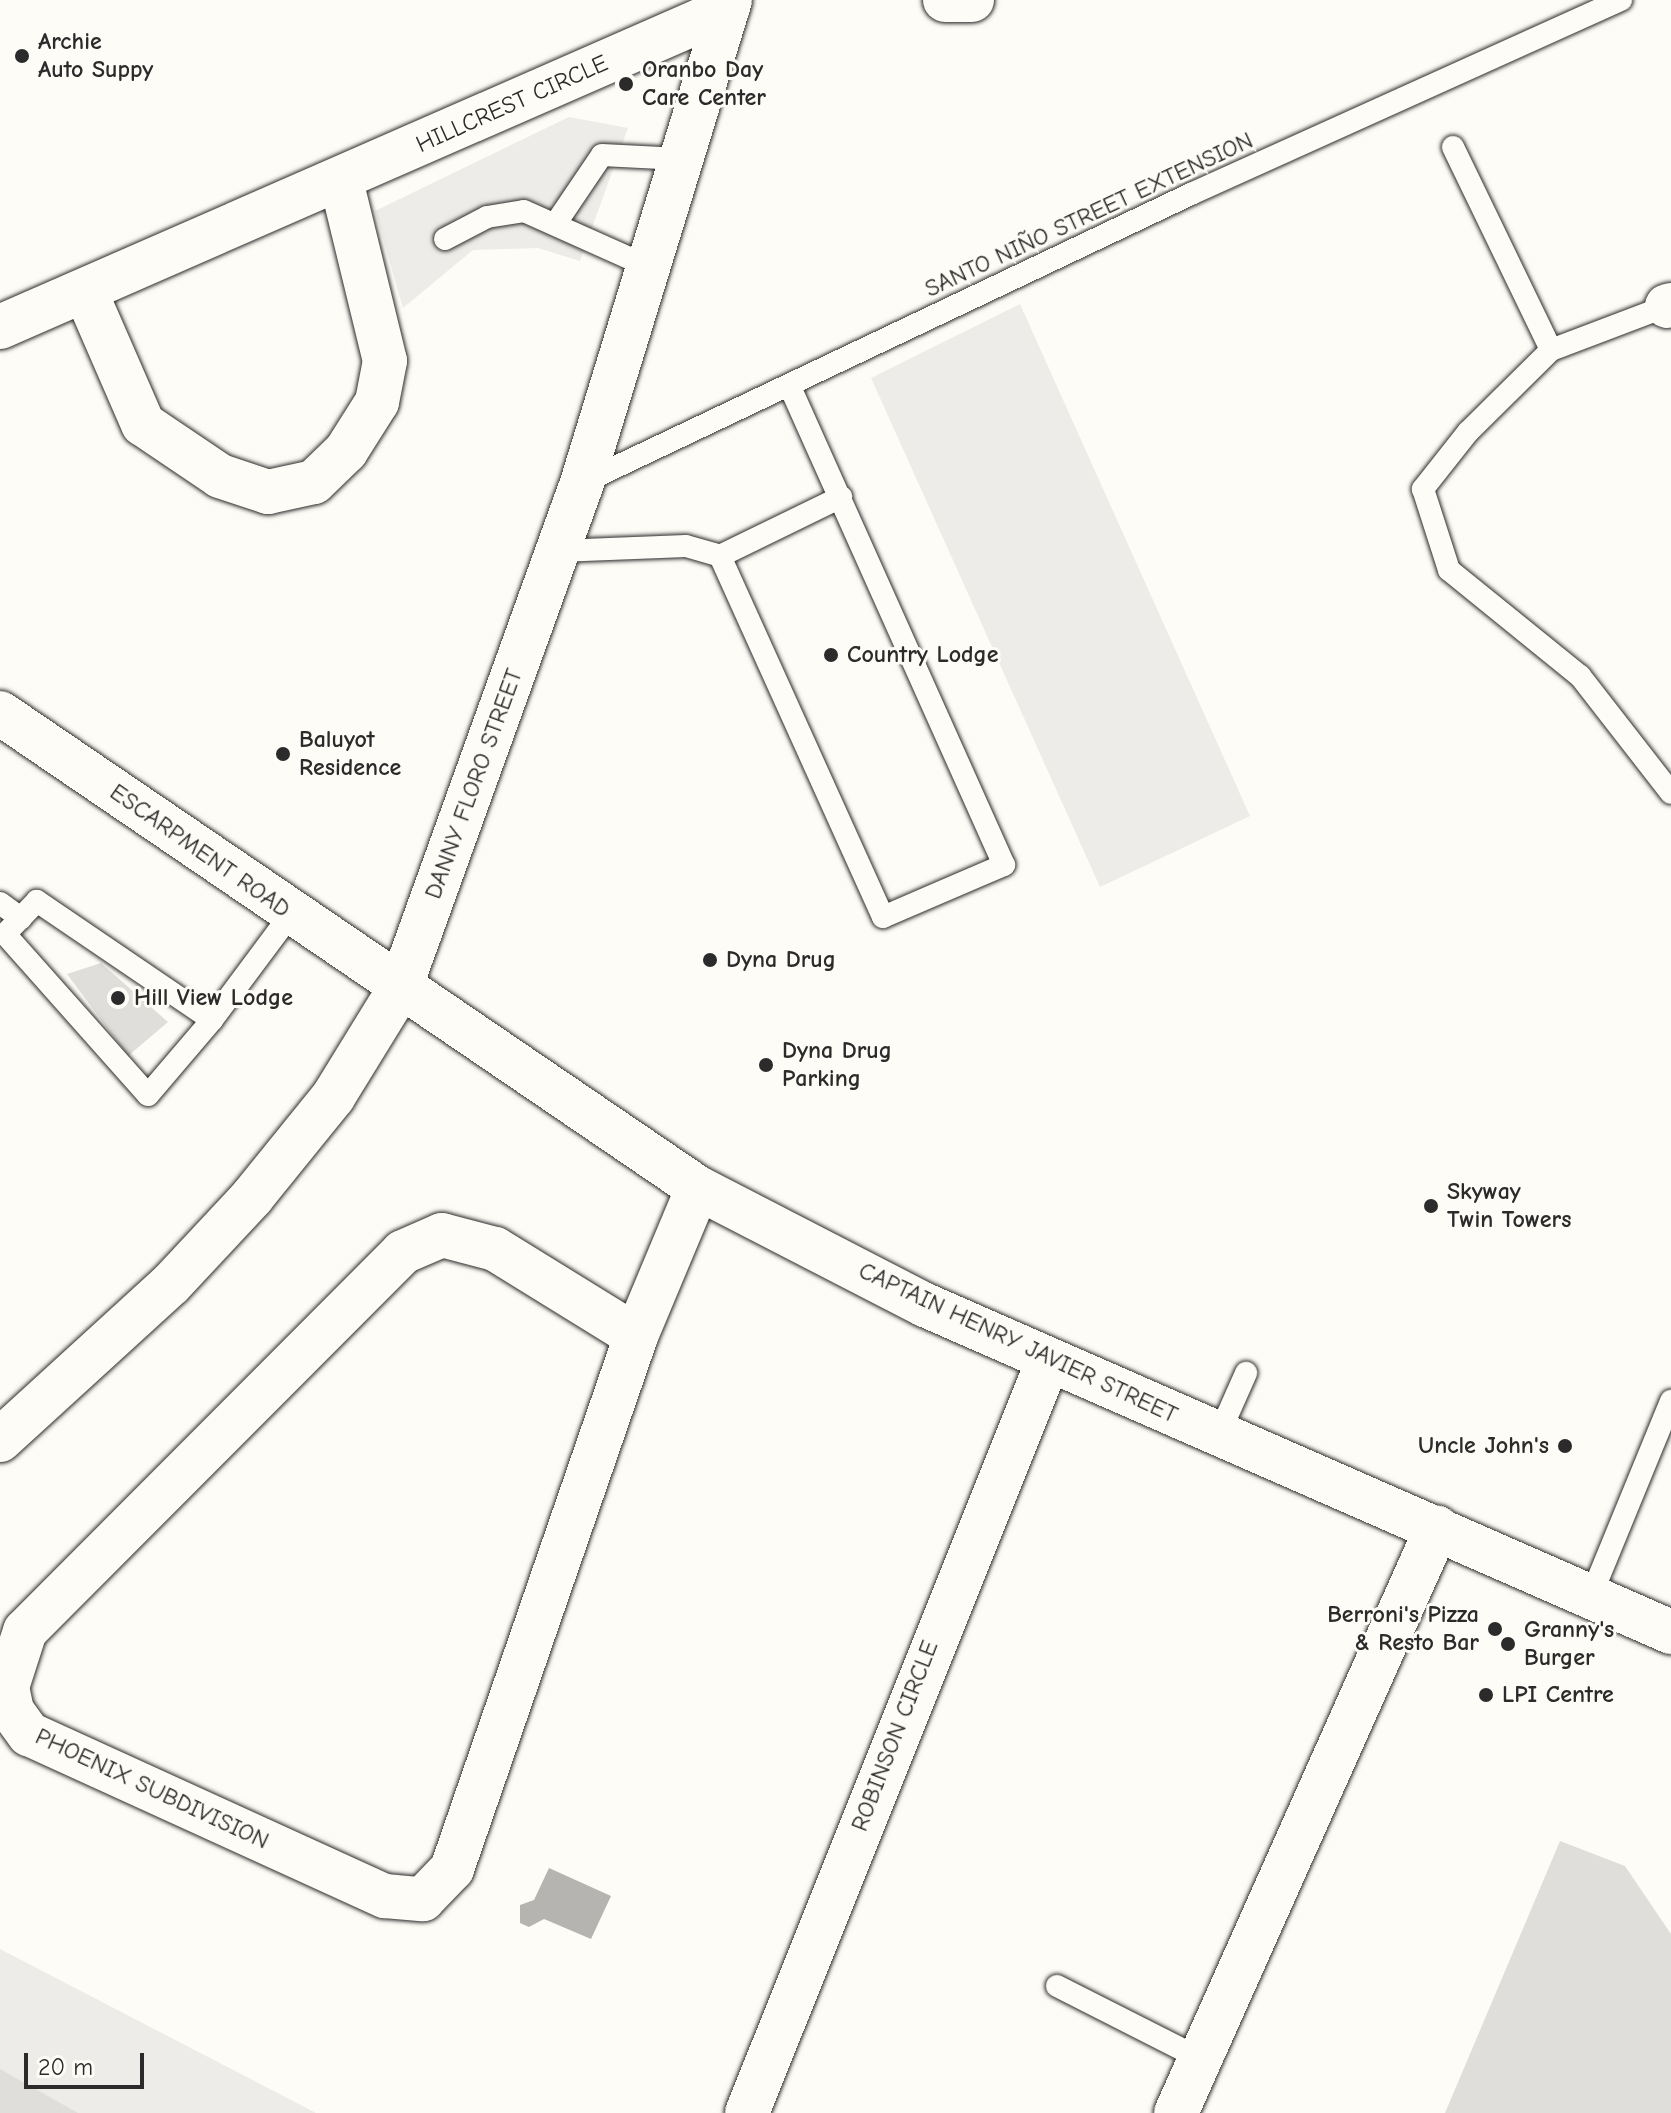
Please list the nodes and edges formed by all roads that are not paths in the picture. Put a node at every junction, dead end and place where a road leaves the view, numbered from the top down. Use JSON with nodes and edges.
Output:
{"nodes":[{"id":1,"x":945,"y":0,"type":"edge"},
{"id":2,"x":972,"y":0,"type":"edge"},
{"id":3,"x":1621,"y":0,"type":"edge"},
{"id":4,"x":729,"y":4,"type":"edge"},
{"id":5,"x":1453,"y":147,"type":"dead end"},
{"id":6,"x":681,"y":159,"type":"junction"},
{"id":7,"x":341,"y":181,"type":"junction"},
{"id":8,"x":558,"y":220,"type":"junction"},
{"id":9,"x":445,"y":239,"type":"dead end"},
{"id":10,"x":647,"y":266,"type":"junction"},
{"id":11,"x":86,"y":293,"type":"junction"},
{"id":12,"x":1669,"y":305,"type":"edge"},
{"id":13,"x":0,"y":327,"type":"edge"},
{"id":14,"x":1551,"y":350,"type":"junction"},
{"id":15,"x":791,"y":389,"type":"junction"},
{"id":16,"x":582,"y":483,"type":"junction"},
{"id":17,"x":841,"y":497,"type":"junction"},
{"id":18,"x":558,"y":551,"type":"junction"},
{"id":19,"x":720,"y":556,"type":"junction"},
{"id":20,"x":3,"y":723,"type":"edge"},
{"id":21,"x":1671,"y":793,"type":"edge"},
{"id":22,"x":0,"y":903,"type":"edge"},
{"id":23,"x":291,"y":914,"type":"junction"},
{"id":24,"x":21,"y":918,"type":"junction"},
{"id":25,"x":400,"y":988,"type":"junction"},
{"id":26,"x":212,"y":1020,"type":"junction"},
{"id":27,"x":688,"y":1181,"type":"junction"},
{"id":28,"x":636,"y":1336,"type":"junction"},
{"id":29,"x":1048,"y":1361,"type":"junction"},
{"id":30,"x":1246,"y":1373,"type":"dead end"},
{"id":31,"x":1671,"y":1401,"type":"edge"},
{"id":32,"x":1219,"y":1434,"type":"junction"},
{"id":33,"x":0,"y":1440,"type":"edge"},
{"id":34,"x":1437,"y":1528,"type":"junction"},
{"id":35,"x":1591,"y":1596,"type":"junction"},
{"id":36,"x":1671,"y":1632,"type":"edge"},
{"id":37,"x":1057,"y":1986,"type":"dead end"},
{"id":38,"x":1199,"y":2058,"type":"junction"},
{"id":39,"x":747,"y":2113,"type":"edge"},
{"id":40,"x":1176,"y":2113,"type":"edge"}],
"edges":[{"from":1,"to":2,"type":"street"},
{"from":3,"to":15,"type":"lane","name":"SANTO NIÑO STREET EXTENSION"},
{"from":4,"to":6,"type":"street","name":"DANNY FLORO STREET"},
{"from":4,"to":7,"type":"street","name":"HILLCREST CIRCLE"},
{"from":5,"to":14,"type":"lane"},
{"from":6,"to":8,"type":"lane"},
{"from":6,"to":10,"type":"street","name":"DANNY FLORO STREET"},
{"from":7,"to":11,"type":"street","name":"HILLCREST CIRCLE"},
{"from":7,"to":11,"type":"street"},
{"from":8,"to":9,"type":"lane"},
{"from":8,"to":10,"type":"lane"},
{"from":10,"to":16,"type":"street","name":"DANNY FLORO STREET"},
{"from":11,"to":13,"type":"street","name":"HILLCREST CIRCLE"},
{"from":12,"to":14,"type":"lane"},
{"from":14,"to":21,"type":"lane"},
{"from":15,"to":16,"type":"lane","name":"SANTO NIÑO STREET EXTENSION"},
{"from":15,"to":17,"type":"lane"},
{"from":16,"to":18,"type":"street","name":"DANNY FLORO STREET"},
{"from":17,"to":19,"type":"lane"},
{"from":17,"to":19,"type":"lane"},
{"from":18,"to":19,"type":"lane"},
{"from":18,"to":25,"type":"street","name":"DANNY FLORO STREET"},
{"from":20,"to":23,"type":"street","name":"ESCARPMENT ROAD"},
{"from":22,"to":24,"type":"lane"},
{"from":23,"to":25,"type":"street","name":"ESCARPMENT ROAD"},
{"from":23,"to":26,"type":"lane"},
{"from":24,"to":26,"type":"lane"},
{"from":24,"to":26,"type":"lane"},
{"from":25,"to":27,"type":"street","name":"CAPTAIN HENRY JAVIER STREET"},
{"from":25,"to":33,"type":"street","name":"DANNY FLORO STREET"},
{"from":27,"to":28,"type":"street","name":"PHOENIX SUBDIVISION"},
{"from":27,"to":29,"type":"street","name":"CAPTAIN HENRY JAVIER STREET"},
{"from":28,"to":28,"type":"street","name":"PHOENIX SUBDIVISION"},
{"from":29,"to":32,"type":"street","name":"CAPTAIN HENRY JAVIER STREET"},
{"from":29,"to":39,"type":"street","name":"ROBINSON CIRCLE"},
{"from":30,"to":32,"type":"lane"},
{"from":31,"to":35,"type":"lane"},
{"from":32,"to":34,"type":"street","name":"CAPTAIN HENRY JAVIER STREET"},
{"from":34,"to":35,"type":"street","name":"CAPTAIN HENRY JAVIER STREET"},
{"from":34,"to":38,"type":"street"},
{"from":35,"to":36,"type":"street","name":"CAPTAIN HENRY JAVIER STREET"},
{"from":37,"to":38,"type":"lane"},
{"from":38,"to":40,"type":"street"}]}
